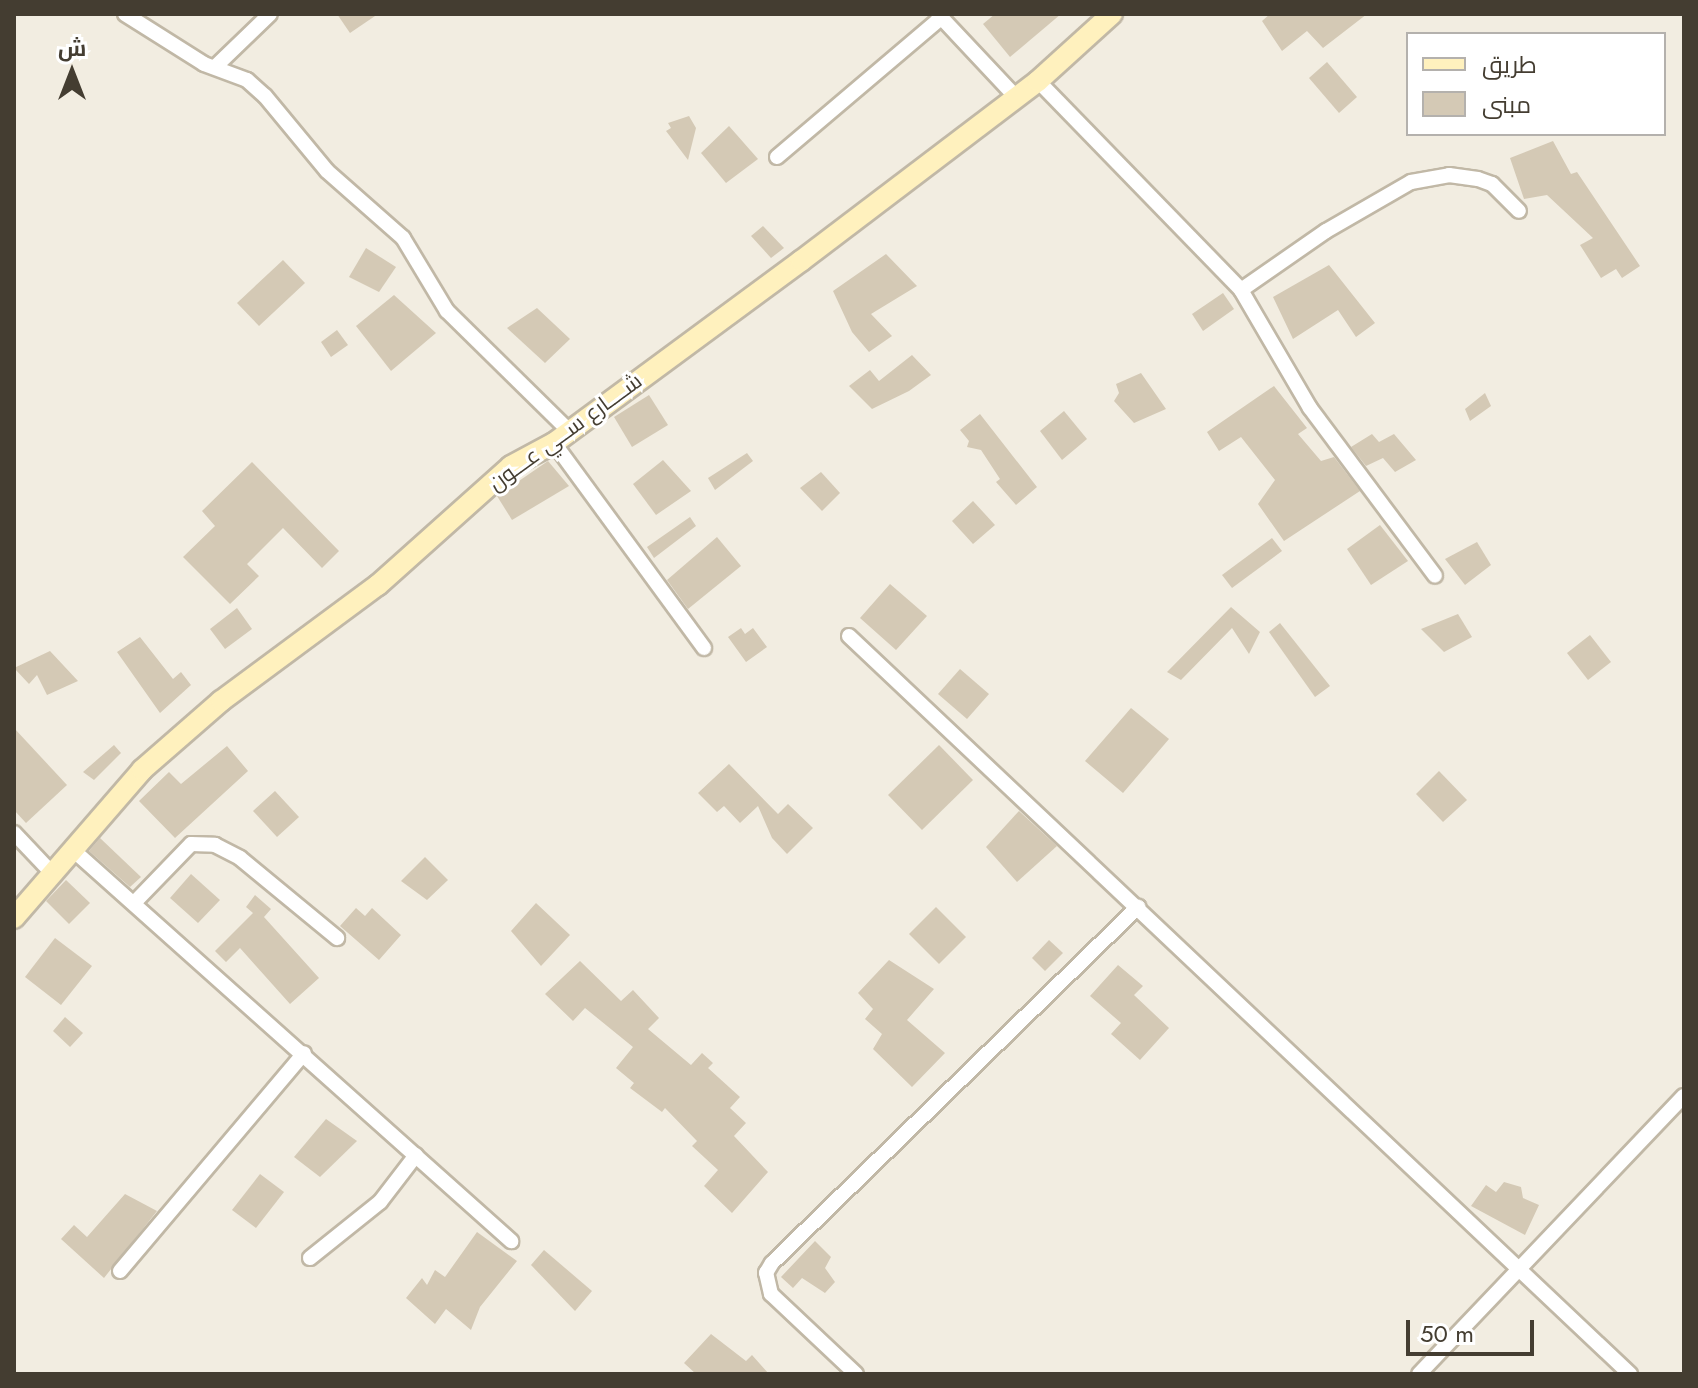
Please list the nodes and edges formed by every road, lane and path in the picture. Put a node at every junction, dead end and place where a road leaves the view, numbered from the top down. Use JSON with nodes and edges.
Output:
{"nodes":[{"id":1,"x":125,"y":14,"type":"edge"},
{"id":2,"x":270,"y":14,"type":"edge"},
{"id":3,"x":1112,"y":14,"type":"edge"},
{"id":4,"x":940,"y":16,"type":"edge"},
{"id":5,"x":215,"y":67,"type":"junction"},
{"id":6,"x":1038,"y":81,"type":"junction"},
{"id":7,"x":1016,"y":97,"type":"junction"},
{"id":8,"x":777,"y":157,"type":"dead end"},
{"id":9,"x":1519,"y":211,"type":"dead end"},
{"id":10,"x":1241,"y":290,"type":"junction"},
{"id":11,"x":561,"y":436,"type":"junction"},
{"id":12,"x":1435,"y":576,"type":"dead end"},
{"id":13,"x":849,"y":636,"type":"dead end"},
{"id":14,"x":704,"y":648,"type":"dead end"},
{"id":15,"x":14,"y":833,"type":"edge"},
{"id":16,"x":72,"y":849,"type":"junction"},
{"id":17,"x":52,"y":873,"type":"junction"},
{"id":18,"x":134,"y":903,"type":"junction"},
{"id":19,"x":1138,"y":907,"type":"junction"},
{"id":20,"x":14,"y":918,"type":"edge"},
{"id":21,"x":337,"y":938,"type":"dead end"},
{"id":22,"x":304,"y":1053,"type":"junction"},
{"id":23,"x":1684,"y":1096,"type":"edge"},
{"id":24,"x":416,"y":1155,"type":"junction"},
{"id":25,"x":511,"y":1241,"type":"dead end"},
{"id":26,"x":310,"y":1258,"type":"dead end"},
{"id":27,"x":1520,"y":1267,"type":"junction"},
{"id":28,"x":120,"y":1271,"type":"dead end"},
{"id":29,"x":856,"y":1374,"type":"edge"},
{"id":30,"x":1419,"y":1374,"type":"edge"},
{"id":31,"x":1630,"y":1374,"type":"edge"}],
"edges":[{"from":1,"to":5,"type":"street"},
{"from":2,"to":5,"type":"street"},
{"from":3,"to":6,"type":"street","name":"شــــارع ســي عـــون"},
{"from":4,"to":7,"type":"street"},
{"from":4,"to":8,"type":"street"},
{"from":5,"to":11,"type":"street"},
{"from":6,"to":7,"type":"street","name":"شــــارع ســي عـــون"},
{"from":6,"to":10,"type":"street"},
{"from":7,"to":11,"type":"street","name":"شــــارع ســي عـــون"},
{"from":9,"to":10,"type":"street"},
{"from":10,"to":12,"type":"street"},
{"from":11,"to":14,"type":"street"},
{"from":11,"to":16,"type":"street","name":"شــــارع ســي عـــون"},
{"from":13,"to":19,"type":"street"},
{"from":15,"to":17,"type":"street"},
{"from":16,"to":17,"type":"street","name":"شــــارع ســي عـــون"},
{"from":16,"to":18,"type":"street"},
{"from":17,"to":20,"type":"street","name":"شــــارع ســي عـــون"},
{"from":18,"to":21,"type":"street"},
{"from":18,"to":22,"type":"street"},
{"from":19,"to":27,"type":"street"},
{"from":19,"to":29,"type":"street"},
{"from":22,"to":24,"type":"street"},
{"from":22,"to":28,"type":"street"},
{"from":23,"to":27,"type":"street"},
{"from":24,"to":25,"type":"street"},
{"from":24,"to":26,"type":"street"},
{"from":27,"to":30,"type":"street"},
{"from":27,"to":31,"type":"street"}]}
